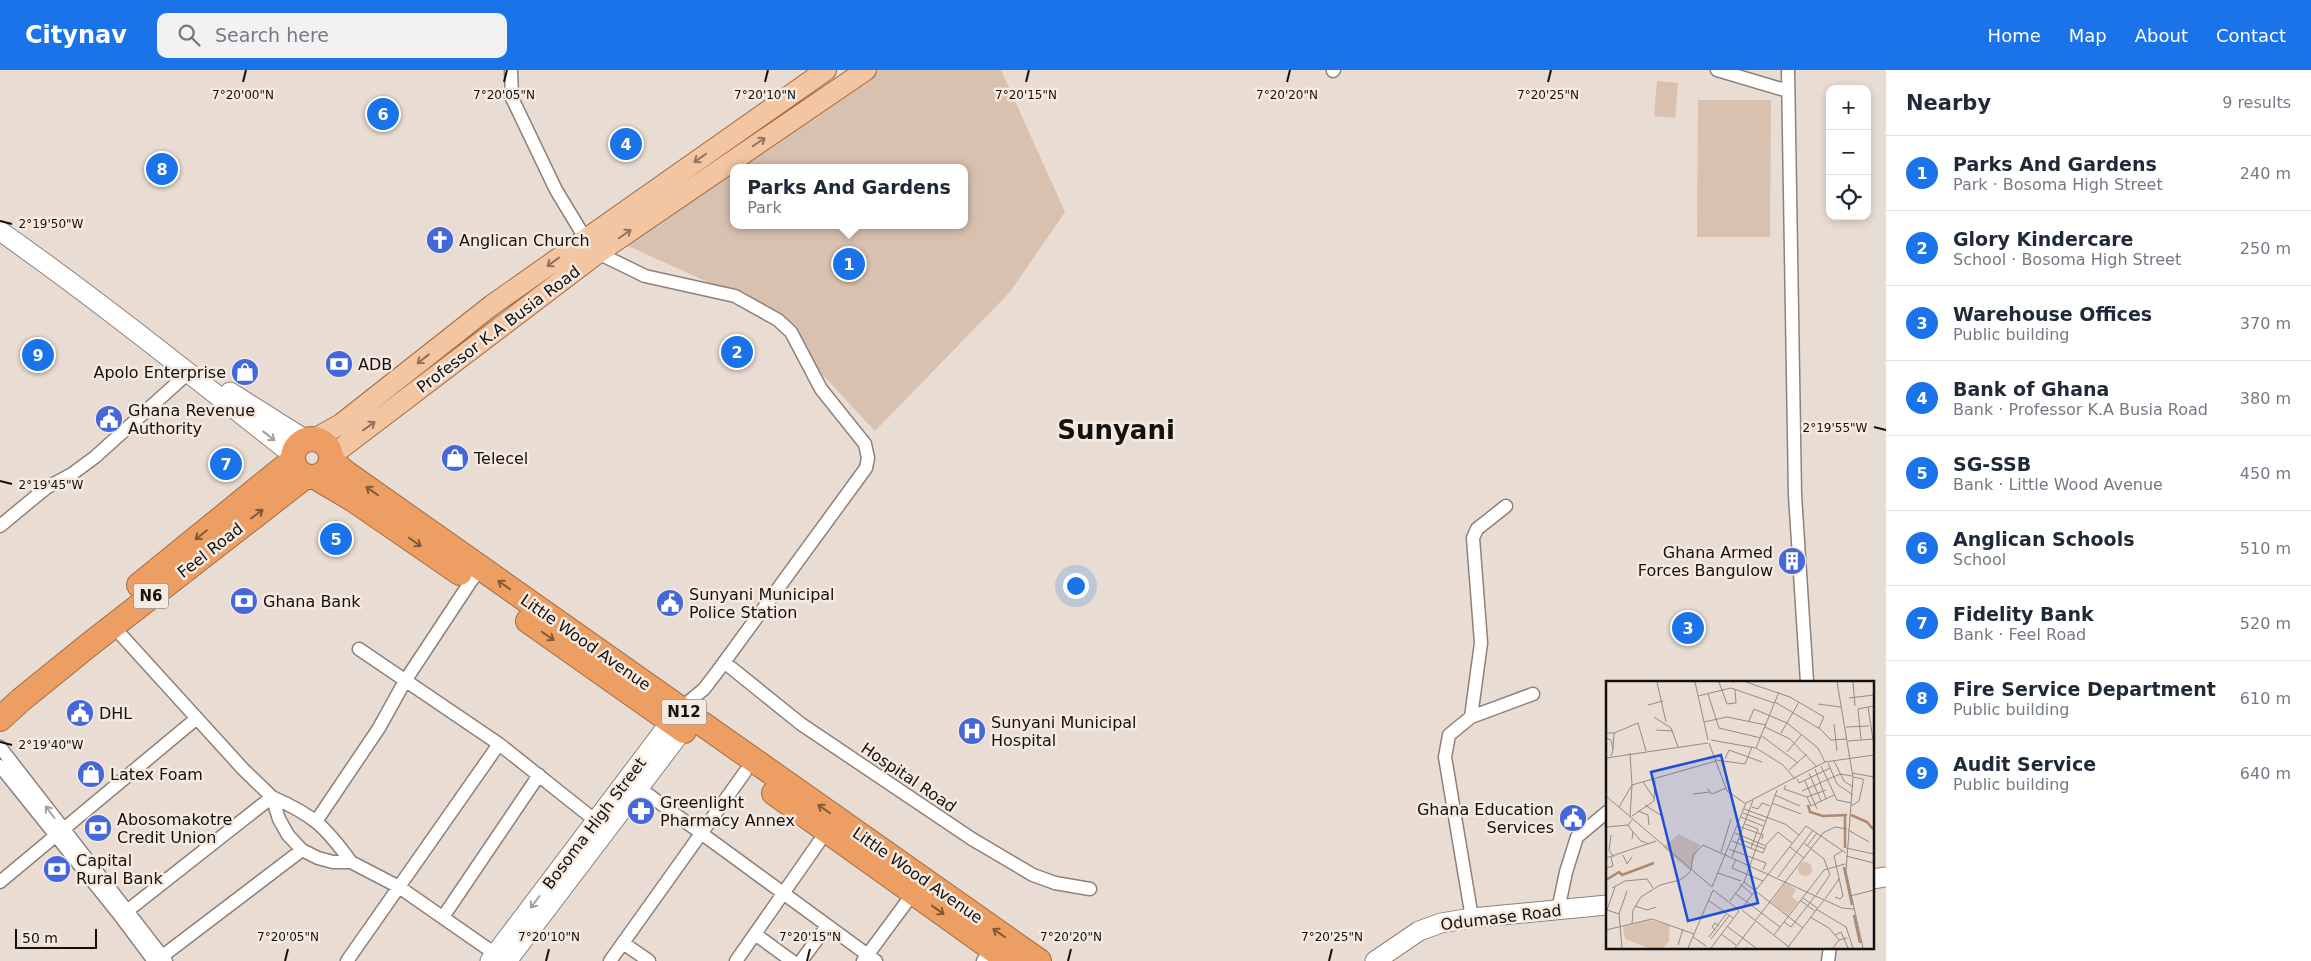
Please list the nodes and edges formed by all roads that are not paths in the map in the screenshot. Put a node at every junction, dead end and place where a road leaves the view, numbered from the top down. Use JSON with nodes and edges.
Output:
{"nodes":[{"id":1,"x":511,"y":70,"type":"edge"},
{"id":2,"x":826,"y":70,"type":"edge"},
{"id":3,"x":866,"y":70,"type":"edge"},
{"id":4,"x":1717,"y":70,"type":"edge"},
{"id":5,"x":1788,"y":70,"type":"edge"},
{"id":6,"x":1788,"y":91,"type":"junction"},
{"id":7,"x":0,"y":231,"type":"edge"},
{"id":8,"x":592,"y":246,"type":"junction"},
{"id":9,"x":135,"y":329,"type":"junction"},
{"id":10,"x":187,"y":374,"type":"junction"},
{"id":11,"x":311,"y":458,"type":"junction"},
{"id":12,"x":1506,"y":506,"type":"dead end"},
{"id":13,"x":0,"y":526,"type":"edge"},
{"id":14,"x":476,"y":574,"type":"junction"},
{"id":15,"x":113,"y":626,"type":"junction"},
{"id":16,"x":359,"y":649,"type":"dead end"},
{"id":17,"x":724,"y":662,"type":"junction"},
{"id":18,"x":405,"y":681,"type":"junction"},
{"id":19,"x":1807,"y":681,"type":"edge"},
{"id":20,"x":1533,"y":694,"type":"dead end"},
{"id":21,"x":0,"y":696,"type":"edge"},
{"id":22,"x":1471,"y":717,"type":"junction"},
{"id":23,"x":197,"y":718,"type":"junction"},
{"id":24,"x":0,"y":719,"type":"edge"},
{"id":25,"x":681,"y":720,"type":"junction"},
{"id":26,"x":499,"y":744,"type":"junction"},
{"id":27,"x":0,"y":747,"type":"edge"},
{"id":28,"x":0,"y":766,"type":"edge"},
{"id":29,"x":745,"y":772,"type":"junction"},
{"id":30,"x":539,"y":775,"type":"junction"},
{"id":31,"x":638,"y":787,"type":"junction"},
{"id":32,"x":272,"y":797,"type":"junction"},
{"id":33,"x":1606,"y":813,"type":"edge"},
{"id":34,"x":317,"y":820,"type":"junction"},
{"id":35,"x":596,"y":821,"type":"junction"},
{"id":36,"x":59,"y":832,"type":"junction"},
{"id":37,"x":826,"y":832,"type":"junction"},
{"id":38,"x":700,"y":833,"type":"junction"},
{"id":39,"x":851,"y":839,"type":"junction"},
{"id":40,"x":302,"y":850,"type":"junction"},
{"id":41,"x":881,"y":859,"type":"junction"},
{"id":42,"x":351,"y":862,"type":"junction"},
{"id":43,"x":0,"y":882,"type":"edge"},
{"id":44,"x":399,"y":887,"type":"junction"},
{"id":45,"x":1090,"y":889,"type":"dead end"},
{"id":46,"x":914,"y":892,"type":"junction"},
{"id":47,"x":783,"y":894,"type":"junction"},
{"id":48,"x":1606,"y":905,"type":"edge"},
{"id":49,"x":1558,"y":910,"type":"junction"},
{"id":50,"x":127,"y":911,"type":"junction"},
{"id":51,"x":443,"y":917,"type":"junction"},
{"id":52,"x":1472,"y":918,"type":"junction"},
{"id":53,"x":827,"y":926,"type":"junction"},
{"id":54,"x":754,"y":934,"type":"junction"},
{"id":55,"x":623,"y":943,"type":"junction"},
{"id":56,"x":1830,"y":948,"type":"edge"},
{"id":57,"x":995,"y":957,"type":"edge"},
{"id":58,"x":500,"y":959,"type":"edge"},
{"id":59,"x":869,"y":959,"type":"edge"},
{"id":60,"x":159,"y":960,"type":"edge"},
{"id":61,"x":347,"y":961,"type":"edge"},
{"id":62,"x":610,"y":961,"type":"edge"},
{"id":63,"x":649,"y":961,"type":"edge"},
{"id":64,"x":736,"y":961,"type":"edge"},
{"id":65,"x":792,"y":961,"type":"edge"},
{"id":66,"x":801,"y":961,"type":"edge"},
{"id":67,"x":1039,"y":961,"type":"edge"},
{"id":68,"x":1375,"y":961,"type":"edge"},
{"id":69,"x":1828,"y":961,"type":"edge"}],
"edges":[{"from":1,"to":8,"type":"street"},
{"from":2,"to":8,"type":"main road","name":"Professor K.A Busia Road","number":"N6","one_way":true},
{"from":8,"to":3,"type":"main road","name":"Professor K.A Busia Road","number":"N6","one_way":true},
{"from":4,"to":6,"type":"street"},
{"from":5,"to":6,"type":"street"},
{"from":6,"to":19,"type":"street"},
{"from":7,"to":9,"type":"street","name":"Little Wood Avenue"},
{"from":8,"to":11,"type":"main road","name":"Professor K.A Busia Road","number":"N6"},
{"from":8,"to":17,"type":"street","name":"Bosoma High Street"},
{"from":9,"to":10,"type":"street","name":"Little Wood Avenue"},
{"from":9,"to":11,"type":"street","name":"Little Wood Avenue"},
{"from":10,"to":11,"type":"street","name":"Little Wood Avenue","one_way":true},
{"from":10,"to":13,"type":"street"},
{"from":11,"to":14,"type":"highway","name":"Little Wood Avenue","number":"N12"},
{"from":15,"to":11,"type":"highway","name":"Feel Road","number":"N6","one_way":true},
{"from":11,"to":21,"type":"highway","name":"Feel Road","number":"N6","one_way":true},
{"from":12,"to":22,"type":"street"},
{"from":14,"to":18,"type":"street"},
{"from":14,"to":25,"type":"highway","name":"Little Wood Avenue","number":"N12"},
{"from":15,"to":23,"type":"street"},
{"from":15,"to":24,"type":"highway","name":"Feel Road","number":"N6"},
{"from":16,"to":18,"type":"street"},
{"from":17,"to":25,"type":"street","name":"Bosoma High Street"},
{"from":17,"to":45,"type":"street","name":"Hospital Road"},
{"from":18,"to":26,"type":"street"},
{"from":18,"to":34,"type":"street"},
{"from":20,"to":22,"type":"street"},
{"from":22,"to":52,"type":"street"},
{"from":23,"to":32,"type":"street"},
{"from":23,"to":36,"type":"street"},
{"from":25,"to":29,"type":"highway","name":"Little Wood Avenue","number":"N12"},
{"from":25,"to":31,"type":"street","name":"Bosoma High Street"},
{"from":25,"to":35,"type":"street","name":"Bosoma High Street"},
{"from":39,"to":25,"type":"highway","name":"Little Wood Avenue","number":"N12","one_way":true},
{"from":26,"to":30,"type":"street"},
{"from":26,"to":44,"type":"street"},
{"from":36,"to":27,"type":"street","one_way":true},
{"from":28,"to":36,"type":"street"},
{"from":29,"to":37,"type":"highway","name":"Little Wood Avenue","number":"N12"},
{"from":29,"to":38,"type":"street"},
{"from":30,"to":35,"type":"street"},
{"from":30,"to":51,"type":"street"},
{"from":31,"to":38,"type":"street"},
{"from":31,"to":58,"type":"street","name":"Bosoma High Street"},
{"from":32,"to":34,"type":"street"},
{"from":32,"to":40,"type":"street"},
{"from":32,"to":50,"type":"street"},
{"from":33,"to":49,"type":"street"},
{"from":34,"to":42,"type":"street"},
{"from":35,"to":58,"type":"street","name":"Bosoma High Street","one_way":true},
{"from":36,"to":43,"type":"street"},
{"from":36,"to":50,"type":"street"},
{"from":36,"to":60,"type":"street"},
{"from":37,"to":39,"type":"highway","name":"Little Wood Avenue","number":"N12"},
{"from":37,"to":47,"type":"street"},
{"from":38,"to":47,"type":"street"},
{"from":38,"to":55,"type":"street"},
{"from":39,"to":41,"type":"highway","name":"Little Wood Avenue","number":"N12"},
{"from":40,"to":42,"type":"street"},
{"from":40,"to":60,"type":"street"},
{"from":41,"to":46,"type":"highway","name":"Little Wood Avenue","number":"N12"},
{"from":67,"to":41,"type":"highway","name":"Little Wood Avenue","number":"N12","one_way":true},
{"from":42,"to":44,"type":"street"},
{"from":44,"to":51,"type":"street"},
{"from":44,"to":61,"type":"street"},
{"from":46,"to":57,"type":"highway","name":"Little Wood Avenue","number":"N12","one_way":true},
{"from":46,"to":59,"type":"street"},
{"from":47,"to":53,"type":"street"},
{"from":47,"to":54,"type":"street"},
{"from":48,"to":49,"type":"street","name":"Odumase Road"},
{"from":49,"to":52,"type":"street","name":"Odumase Road"},
{"from":50,"to":60,"type":"street"},
{"from":51,"to":58,"type":"street"},
{"from":52,"to":68,"type":"street","name":"Odumase Road"},
{"from":53,"to":59,"type":"street"},
{"from":53,"to":66,"type":"street"},
{"from":54,"to":64,"type":"street"},
{"from":54,"to":65,"type":"street"},
{"from":55,"to":62,"type":"street"},
{"from":55,"to":63,"type":"street"},
{"from":56,"to":69,"type":"street"}]}
